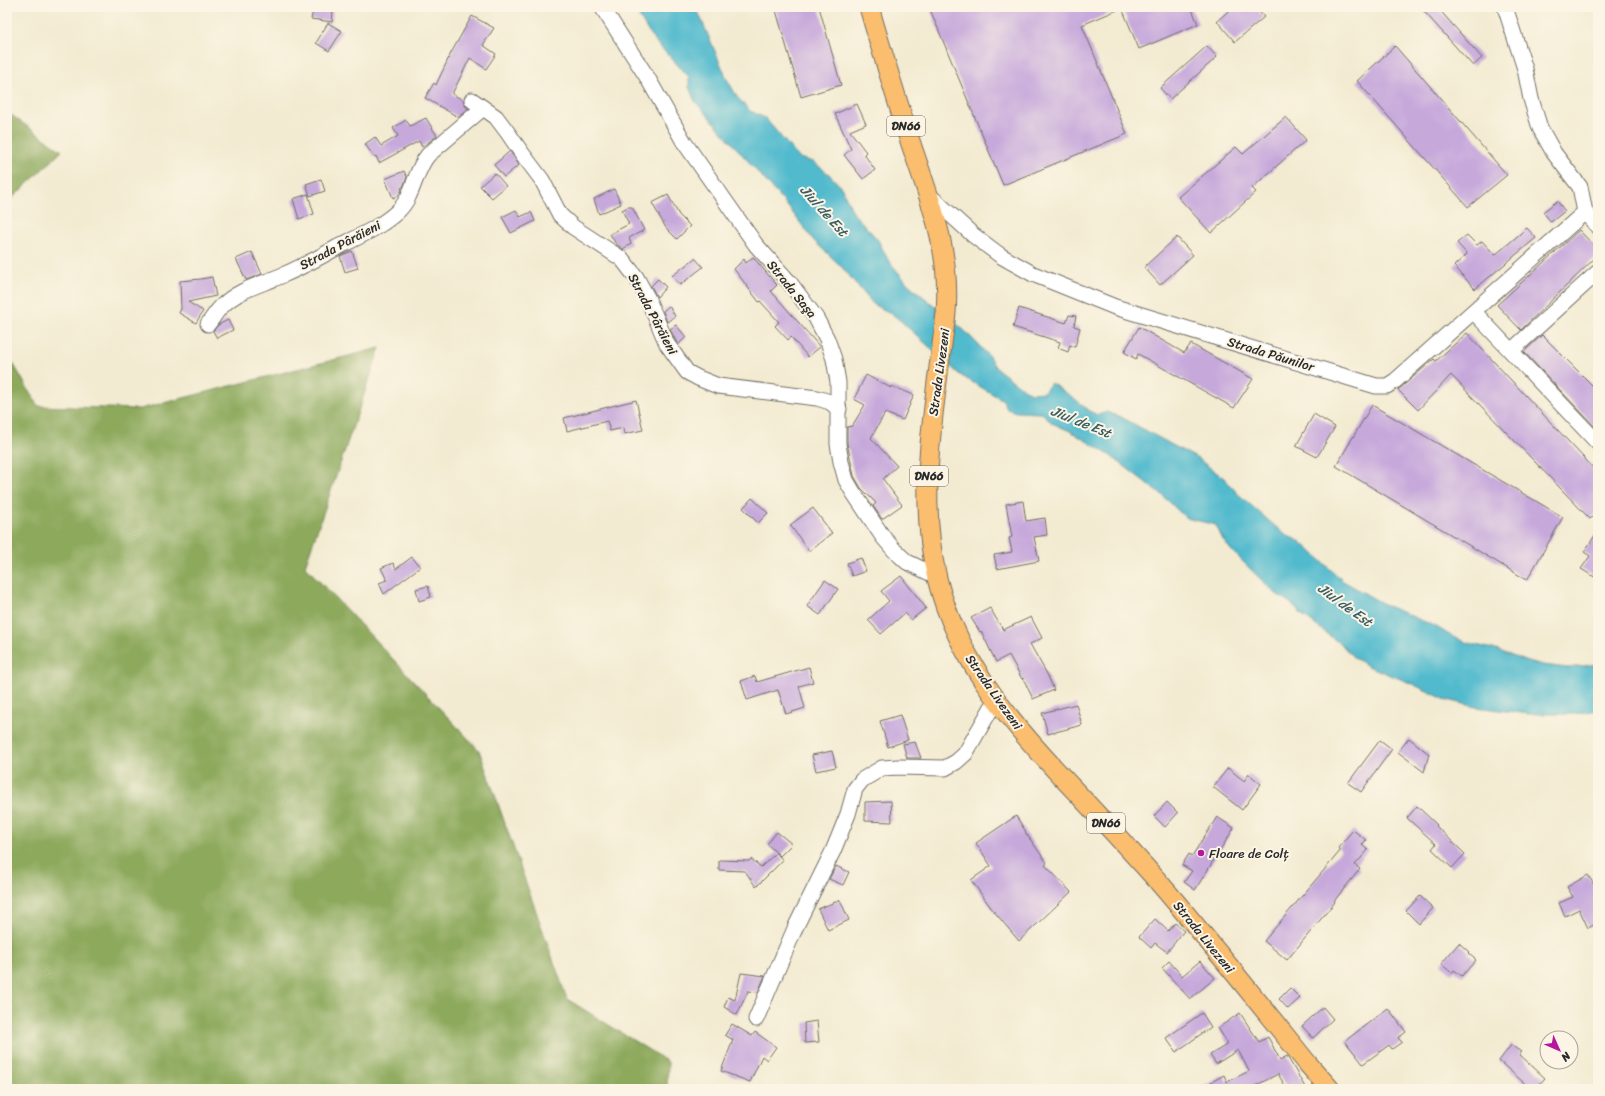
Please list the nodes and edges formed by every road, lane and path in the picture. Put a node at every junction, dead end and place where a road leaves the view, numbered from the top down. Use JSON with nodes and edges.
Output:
{"nodes":[{"id":1,"x":602,"y":7,"type":"edge"},
{"id":2,"x":869,"y":7,"type":"edge"},
{"id":3,"x":1505,"y":7,"type":"edge"},
{"id":4,"x":928,"y":194,"type":"junction"},
{"id":5,"x":1585,"y":212,"type":"junction"},
{"id":6,"x":1598,"y":227,"type":"edge"},
{"id":7,"x":1598,"y":272,"type":"edge"},
{"id":8,"x":1474,"y":312,"type":"junction"},
{"id":9,"x":208,"y":324,"type":"dead end"},
{"id":10,"x":1511,"y":351,"type":"junction"},
{"id":11,"x":838,"y":409,"type":"junction"},
{"id":12,"x":1598,"y":443,"type":"edge"},
{"id":13,"x":936,"y":576,"type":"junction"},
{"id":14,"x":996,"y":700,"type":"junction"},
{"id":15,"x":756,"y":1018,"type":"dead end"},
{"id":16,"x":1330,"y":1089,"type":"edge"}],
"edges":[{"from":1,"to":11,"type":"street","name":"Strada Saşa"},
{"from":2,"to":4,"type":"main road","name":"Strada Livezeni","number":"DN66"},
{"from":3,"to":5,"type":"street"},
{"from":4,"to":8,"type":"street","name":"Strada Păunilor"},
{"from":4,"to":13,"type":"main road","name":"Strada Livezeni","number":"DN66"},
{"from":5,"to":6,"type":"street"},
{"from":5,"to":8,"type":"street","name":"Strada Păunilor"},
{"from":7,"to":10,"type":"street"},
{"from":8,"to":10,"type":"street"},
{"from":9,"to":11,"type":"street","name":"Strada Pârăieni"},
{"from":10,"to":12,"type":"street"},
{"from":11,"to":13,"type":"street","name":"Strada Saşa"},
{"from":13,"to":14,"type":"main road","name":"Strada Livezeni","number":"DN66"},
{"from":14,"to":15,"type":"street"},
{"from":14,"to":16,"type":"main road","name":"Strada Livezeni","number":"DN66"}]}
